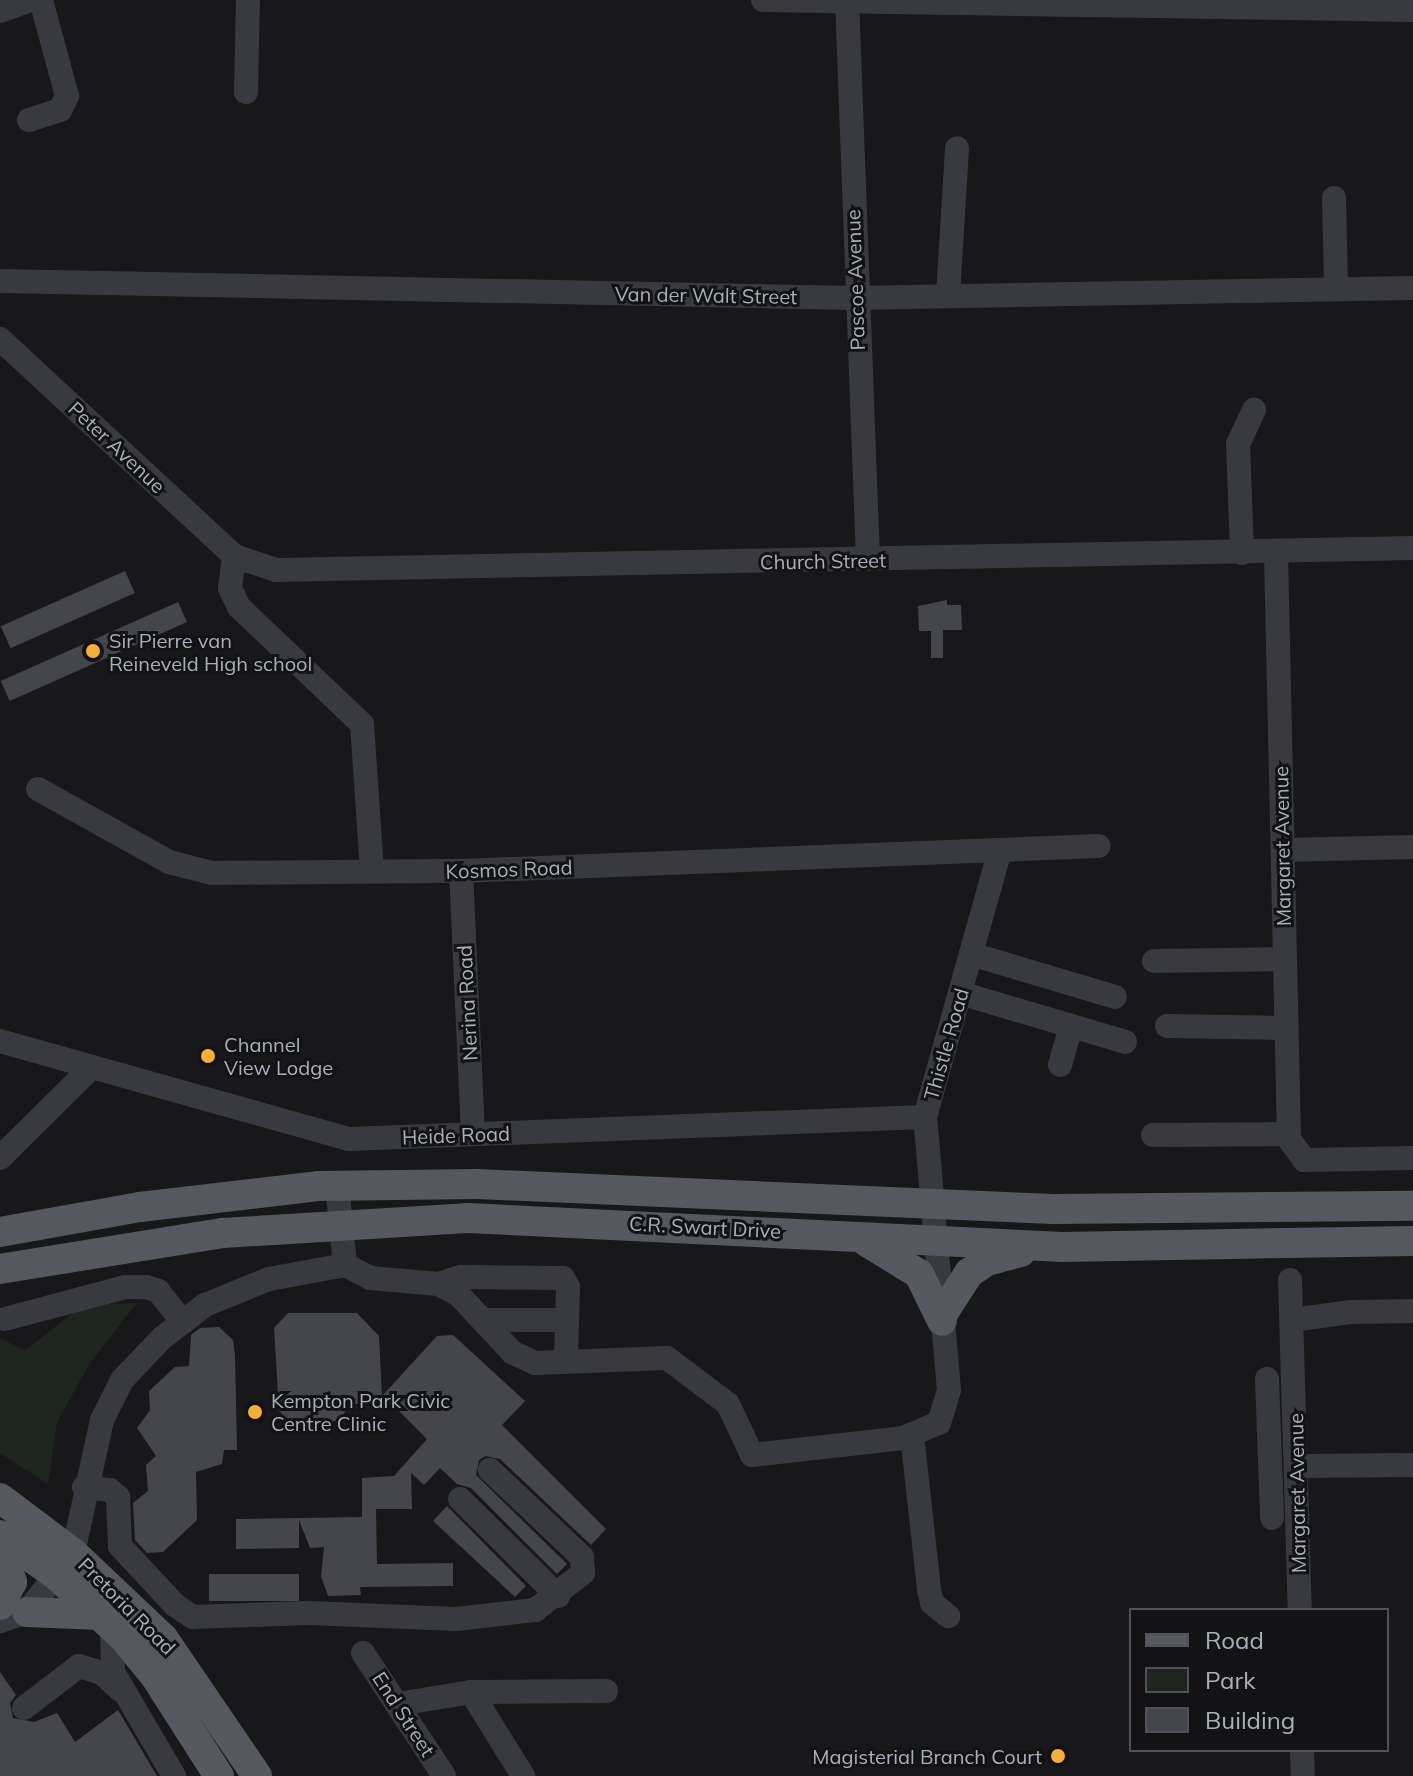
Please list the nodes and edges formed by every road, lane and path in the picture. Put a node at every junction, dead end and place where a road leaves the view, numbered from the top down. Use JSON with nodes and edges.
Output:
{"nodes":[{"id":1,"x":31,"y":0,"type":"edge"},
{"id":2,"x":41,"y":0,"type":"edge"},
{"id":3,"x":248,"y":0,"type":"edge"},
{"id":4,"x":763,"y":0,"type":"edge"},
{"id":5,"x":788,"y":0,"type":"edge"},
{"id":6,"x":847,"y":0,"type":"edge"},
{"id":7,"x":934,"y":1,"type":"edge"},
{"id":8,"x":1026,"y":2,"type":"edge"},
{"id":9,"x":1413,"y":10,"type":"edge"},
{"id":10,"x":0,"y":11,"type":"edge"},
{"id":11,"x":246,"y":92,"type":"dead end"},
{"id":12,"x":29,"y":120,"type":"dead end"},
{"id":13,"x":957,"y":148,"type":"dead end"},
{"id":14,"x":1334,"y":198,"type":"dead end"},
{"id":15,"x":0,"y":281,"type":"edge"},
{"id":16,"x":1413,"y":288,"type":"edge"},
{"id":17,"x":1336,"y":289,"type":"junction"},
{"id":18,"x":948,"y":296,"type":"junction"},
{"id":19,"x":855,"y":298,"type":"junction"},
{"id":20,"x":0,"y":339,"type":"edge"},
{"id":21,"x":1254,"y":409,"type":"dead end"},
{"id":22,"x":1413,"y":548,"type":"edge"},
{"id":23,"x":1242,"y":553,"type":"junction"},
{"id":24,"x":1276,"y":553,"type":"junction"},
{"id":25,"x":234,"y":556,"type":"junction"},
{"id":26,"x":868,"y":559,"type":"junction"},
{"id":27,"x":38,"y":789,"type":"dead end"},
{"id":28,"x":1099,"y":846,"type":"dead end"},
{"id":29,"x":1413,"y":847,"type":"edge"},
{"id":30,"x":1283,"y":850,"type":"junction"},
{"id":31,"x":1000,"y":851,"type":"junction"},
{"id":32,"x":372,"y":870,"type":"junction"},
{"id":33,"x":461,"y":871,"type":"junction"},
{"id":34,"x":971,"y":954,"type":"junction"},
{"id":35,"x":1285,"y":959,"type":"junction"},
{"id":36,"x":1154,"y":961,"type":"dead end"},
{"id":37,"x":960,"y":993,"type":"junction"},
{"id":38,"x":1115,"y":997,"type":"dead end"},
{"id":39,"x":1071,"y":1026,"type":"junction"},
{"id":40,"x":1167,"y":1026,"type":"dead end"},
{"id":41,"x":1286,"y":1028,"type":"junction"},
{"id":42,"x":0,"y":1041,"type":"edge"},
{"id":43,"x":1125,"y":1042,"type":"dead end"},
{"id":44,"x":1060,"y":1065,"type":"dead end"},
{"id":45,"x":91,"y":1068,"type":"junction"},
{"id":46,"x":925,"y":1117,"type":"junction"},
{"id":47,"x":473,"y":1134,"type":"junction"},
{"id":48,"x":1153,"y":1135,"type":"dead end"},
{"id":49,"x":1289,"y":1136,"type":"junction"},
{"id":50,"x":0,"y":1158,"type":"edge"},
{"id":51,"x":1413,"y":1158,"type":"edge"},
{"id":52,"x":337,"y":1186,"type":"junction"},
{"id":53,"x":931,"y":1202,"type":"junction"},
{"id":54,"x":1413,"y":1206,"type":"edge"},
{"id":55,"x":342,"y":1225,"type":"junction"},
{"id":56,"x":0,"y":1232,"type":"edge"},
{"id":57,"x":854,"y":1235,"type":"junction"},
{"id":58,"x":935,"y":1241,"type":"junction"},
{"id":59,"x":1413,"y":1241,"type":"edge"},
{"id":60,"x":1062,"y":1247,"type":"junction"},
{"id":61,"x":345,"y":1265,"type":"junction"},
{"id":62,"x":0,"y":1269,"type":"edge"},
{"id":63,"x":439,"y":1284,"type":"junction"},
{"id":64,"x":1413,"y":1311,"type":"edge"},
{"id":65,"x":942,"y":1318,"type":"junction"},
{"id":66,"x":5,"y":1319,"type":"dead end"},
{"id":67,"x":487,"y":1320,"type":"junction"},
{"id":68,"x":567,"y":1320,"type":"junction"},
{"id":69,"x":183,"y":1322,"type":"junction"},
{"id":70,"x":566,"y":1360,"type":"junction"},
{"id":71,"x":1295,"y":1394,"type":"junction"},
{"id":72,"x":912,"y":1435,"type":"junction"},
{"id":73,"x":1413,"y":1465,"type":"edge"},
{"id":74,"x":1297,"y":1466,"type":"junction"},
{"id":75,"x":490,"y":1470,"type":"dead end"},
{"id":76,"x":84,"y":1487,"type":"junction"},
{"id":77,"x":0,"y":1498,"type":"edge"},
{"id":78,"x":460,"y":1499,"type":"dead end"},
{"id":79,"x":1272,"y":1518,"type":"dead end"},
{"id":80,"x":0,"y":1535,"type":"edge"},
{"id":81,"x":0,"y":1543,"type":"edge"},
{"id":82,"x":65,"y":1564,"type":"junction"},
{"id":83,"x":558,"y":1596,"type":"junction"},
{"id":84,"x":1300,"y":1608,"type":"edge"},
{"id":85,"x":9,"y":1613,"type":"edge"},
{"id":86,"x":948,"y":1616,"type":"dead end"},
{"id":87,"x":106,"y":1621,"type":"junction"},
{"id":88,"x":363,"y":1653,"type":"dead end"},
{"id":89,"x":606,"y":1691,"type":"dead end"},
{"id":90,"x":122,"y":1692,"type":"junction"},
{"id":91,"x":471,"y":1692,"type":"junction"},
{"id":92,"x":398,"y":1704,"type":"junction"},
{"id":93,"x":24,"y":1708,"type":"dead end"},
{"id":94,"x":1302,"y":1752,"type":"edge"},
{"id":95,"x":174,"y":1776,"type":"edge"},
{"id":96,"x":219,"y":1776,"type":"edge"},
{"id":97,"x":257,"y":1776,"type":"edge"},
{"id":98,"x":444,"y":1776,"type":"edge"},
{"id":99,"x":523,"y":1776,"type":"edge"},
{"id":100,"x":1303,"y":1776,"type":"edge"}],
"edges":[{"from":1,"to":10,"type":"street"},
{"from":2,"to":12,"type":"street"},
{"from":3,"to":11,"type":"street"},
{"from":4,"to":5,"type":"street"},
{"from":5,"to":6,"type":"street"},
{"from":6,"to":7,"type":"street"},
{"from":6,"to":19,"type":"street","name":"Pascoe Avenue"},
{"from":7,"to":8,"type":"street"},
{"from":8,"to":9,"type":"street"},
{"from":13,"to":18,"type":"street"},
{"from":14,"to":17,"type":"street"},
{"from":15,"to":19,"type":"street","name":"Van der Walt Street"},
{"from":16,"to":17,"type":"street","name":"Van der Walt Street"},
{"from":17,"to":18,"type":"street","name":"Van der Walt Street"},
{"from":18,"to":19,"type":"street","name":"Van der Walt Street"},
{"from":19,"to":26,"type":"street","name":"Pascoe Avenue"},
{"from":20,"to":25,"type":"street","name":"Peter Avenue"},
{"from":21,"to":23,"type":"street"},
{"from":22,"to":24,"type":"street","name":"Church Street"},
{"from":23,"to":24,"type":"street","name":"Church Street"},
{"from":23,"to":26,"type":"street","name":"Church Street"},
{"from":24,"to":30,"type":"street","name":"Margaret Avenue"},
{"from":25,"to":26,"type":"street","name":"Church Street"},
{"from":25,"to":32,"type":"street"},
{"from":27,"to":32,"type":"street","name":"Kosmos Road"},
{"from":28,"to":31,"type":"street","name":"Kosmos Road"},
{"from":29,"to":30,"type":"street"},
{"from":30,"to":35,"type":"street","name":"Margaret Avenue"},
{"from":31,"to":33,"type":"street","name":"Kosmos Road"},
{"from":31,"to":34,"type":"street","name":"Thistle Road"},
{"from":32,"to":33,"type":"street","name":"Kosmos Road"},
{"from":33,"to":47,"type":"street","name":"Nerina Road"},
{"from":34,"to":37,"type":"street","name":"Thistle Road"},
{"from":34,"to":38,"type":"street"},
{"from":35,"to":36,"type":"street"},
{"from":35,"to":41,"type":"street","name":"Margaret Avenue"},
{"from":37,"to":39,"type":"street"},
{"from":37,"to":46,"type":"street","name":"Thistle Road"},
{"from":39,"to":43,"type":"street"},
{"from":39,"to":44,"type":"street"},
{"from":40,"to":41,"type":"street"},
{"from":41,"to":49,"type":"street","name":"Margaret Avenue"},
{"from":42,"to":45,"type":"street","name":"Heide Road"},
{"from":45,"to":47,"type":"street","name":"Heide Road"},
{"from":45,"to":50,"type":"street"},
{"from":46,"to":47,"type":"street","name":"Heide Road"},
{"from":46,"to":53,"type":"street","name":"Thistle Road"},
{"from":48,"to":49,"type":"street"},
{"from":49,"to":51,"type":"street"},
{"from":52,"to":53,"type":"main road","name":"C.R. Swart Drive"},
{"from":52,"to":55,"type":"street"},
{"from":52,"to":56,"type":"main road","name":"C.R. Swart Drive"},
{"from":53,"to":54,"type":"main road","name":"C.R. Swart Drive"},
{"from":53,"to":58,"type":"street","name":"Thistle Road"},
{"from":55,"to":57,"type":"main road","name":"C.R. Swart Drive"},
{"from":55,"to":61,"type":"street"},
{"from":55,"to":62,"type":"main road","name":"C.R. Swart Drive"},
{"from":57,"to":58,"type":"main road","name":"C.R. Swart Drive"},
{"from":57,"to":65,"type":"main road"},
{"from":58,"to":60,"type":"main road","name":"C.R. Swart Drive"},
{"from":58,"to":65,"type":"street","name":"Thistle Road"},
{"from":59,"to":60,"type":"main road","name":"C.R. Swart Drive"},
{"from":60,"to":65,"type":"main road"},
{"from":61,"to":63,"type":"street"},
{"from":61,"to":69,"type":"street"},
{"from":63,"to":67,"type":"street"},
{"from":63,"to":68,"type":"street"},
{"from":64,"to":71,"type":"street","name":"Margaret Avenue"},
{"from":65,"to":72,"type":"street","name":"Thistle Road"},
{"from":66,"to":69,"type":"street"},
{"from":67,"to":68,"type":"street"},
{"from":67,"to":70,"type":"street"},
{"from":68,"to":70,"type":"street"},
{"from":69,"to":76,"type":"street"},
{"from":70,"to":72,"type":"street"},
{"from":71,"to":74,"type":"street","name":"Margaret Avenue"},
{"from":71,"to":79,"type":"street"},
{"from":72,"to":86,"type":"street"},
{"from":73,"to":74,"type":"street"},
{"from":74,"to":84,"type":"street","name":"Margaret Avenue"},
{"from":75,"to":83,"type":"street"},
{"from":76,"to":82,"type":"street"},
{"from":76,"to":83,"type":"street"},
{"from":77,"to":82,"type":"main road","name":"Pretoria Road"},
{"from":78,"to":83,"type":"street"},
{"from":80,"to":82,"type":"main road","name":"Pretoria Road"},
{"from":81,"to":85,"type":"main road"},
{"from":82,"to":85,"type":"street"},
{"from":82,"to":87,"type":"main road","name":"Pretoria Road"},
{"from":82,"to":97,"type":"main road","name":"Pretoria Road"},
{"from":85,"to":87,"type":"main road"},
{"from":87,"to":90,"type":"street"},
{"from":87,"to":96,"type":"main road","name":"Pretoria Road"},
{"from":88,"to":92,"type":"street","name":"End Street"},
{"from":89,"to":91,"type":"street"},
{"from":90,"to":93,"type":"street"},
{"from":90,"to":95,"type":"street"},
{"from":91,"to":92,"type":"street"},
{"from":91,"to":99,"type":"street"},
{"from":92,"to":98,"type":"street","name":"End Street"},
{"from":94,"to":100,"type":"street"}]}
